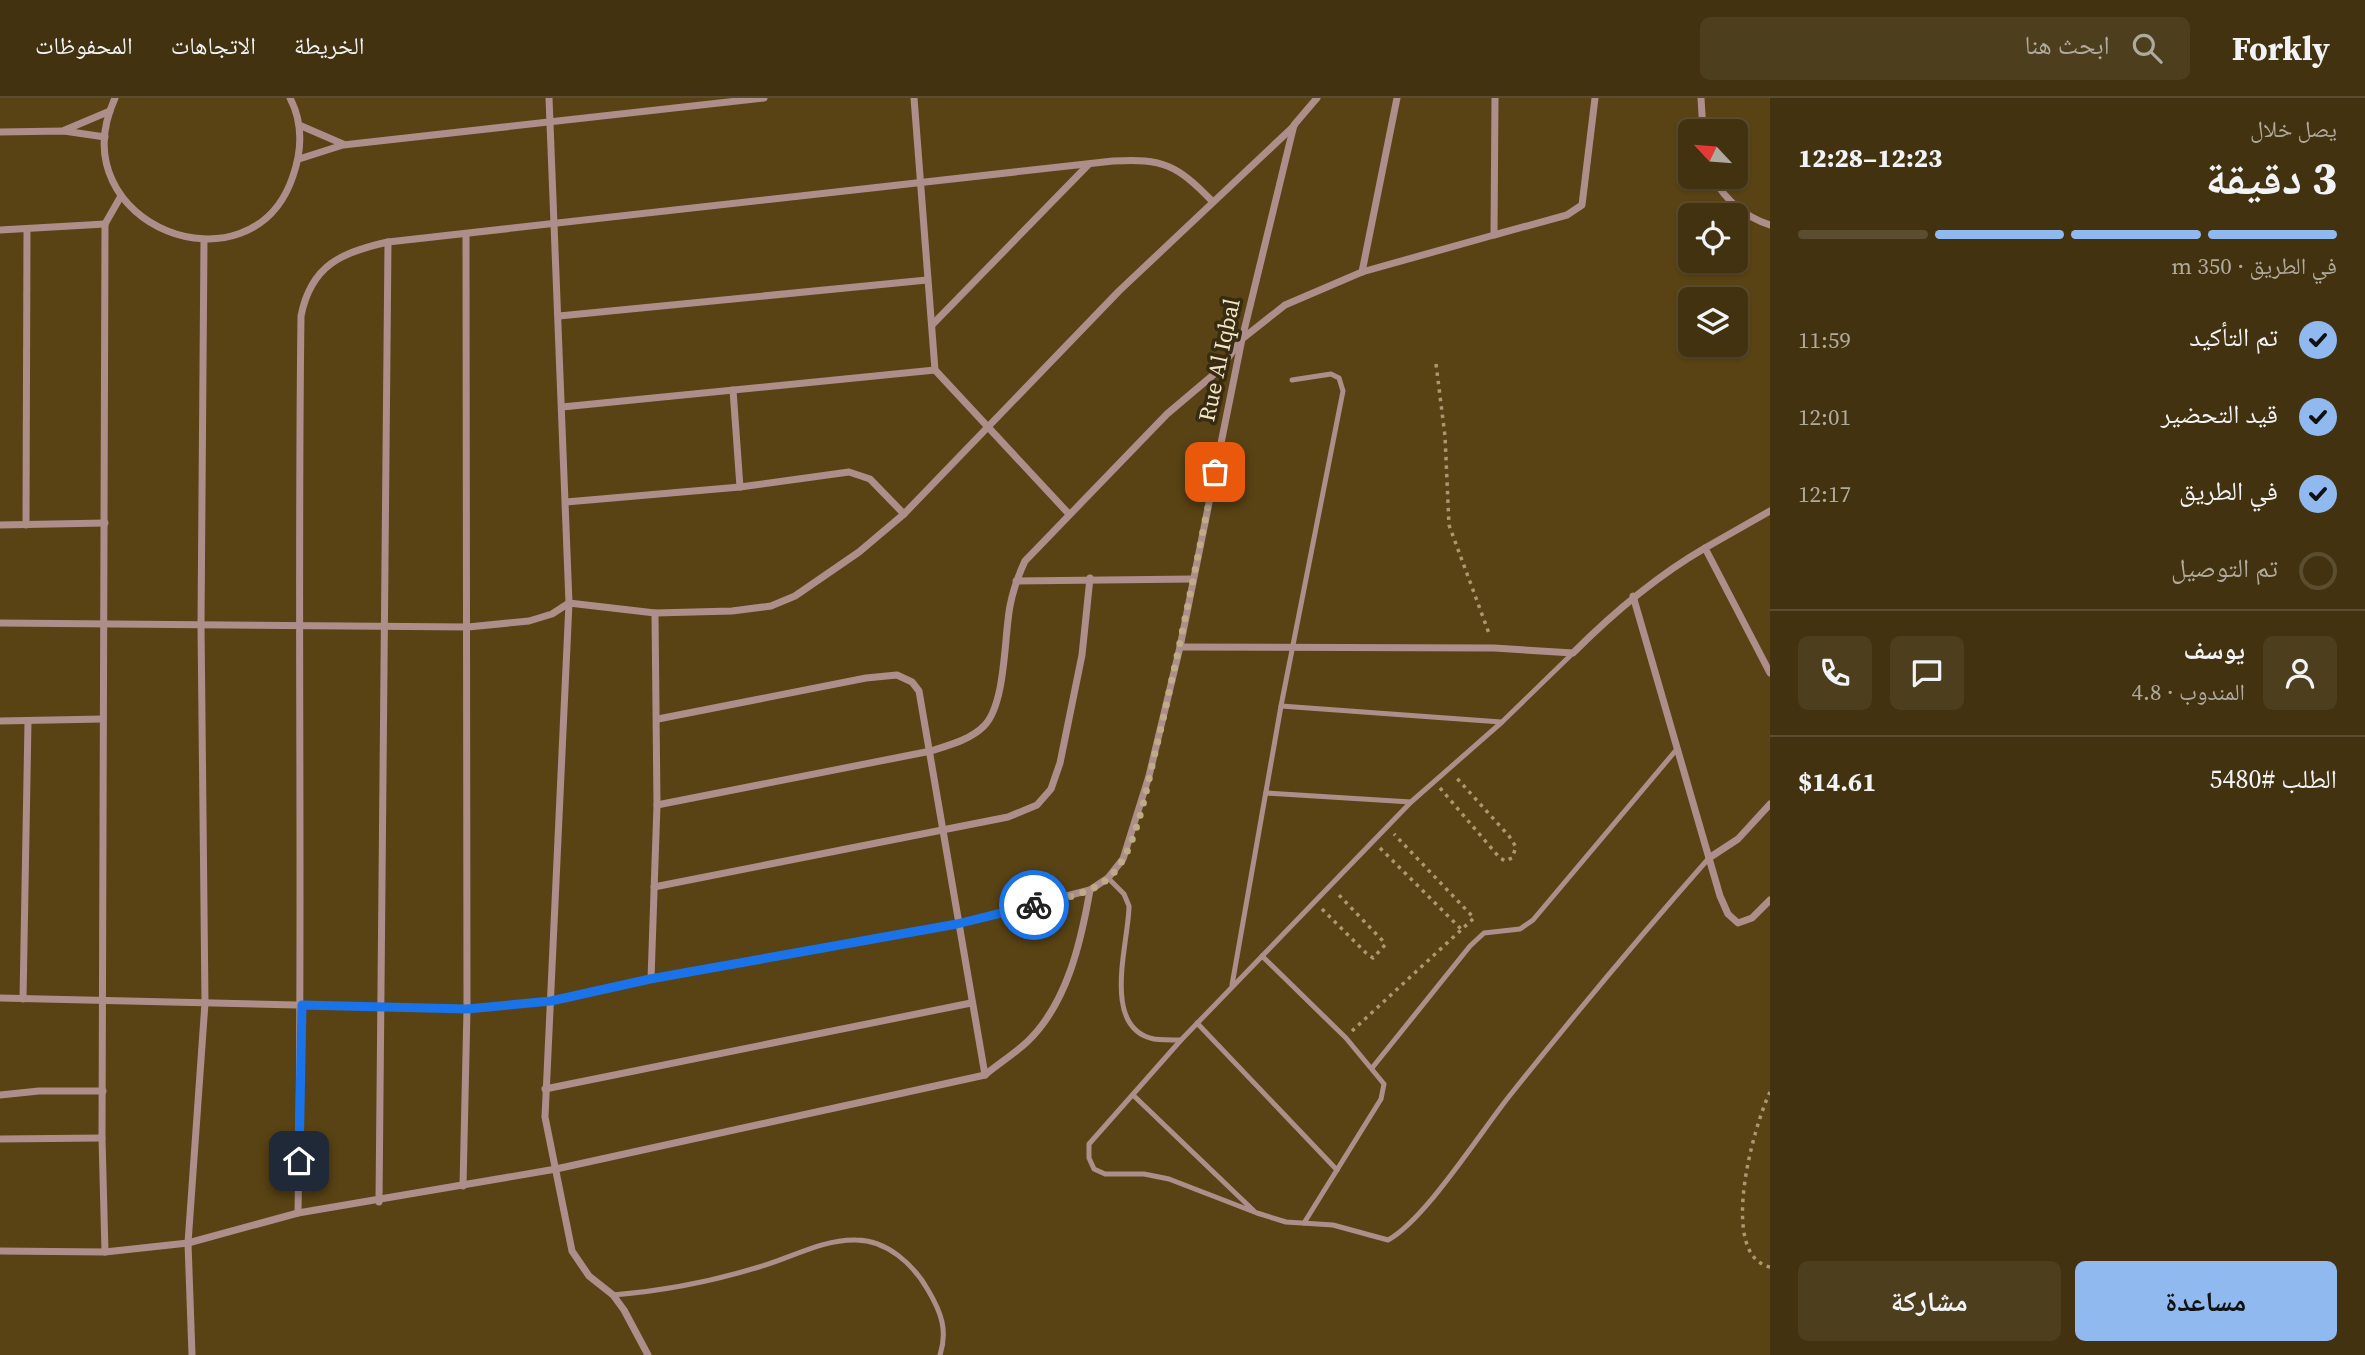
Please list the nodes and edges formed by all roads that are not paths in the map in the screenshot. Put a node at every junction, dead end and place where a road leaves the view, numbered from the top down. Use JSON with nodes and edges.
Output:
{"nodes":[{"id":1,"x":115,"y":98,"type":"edge"},
{"id":2,"x":290,"y":98,"type":"edge"},
{"id":3,"x":549,"y":98,"type":"edge"},
{"id":4,"x":764,"y":98,"type":"edge"},
{"id":5,"x":914,"y":98,"type":"edge"},
{"id":6,"x":1317,"y":98,"type":"edge"},
{"id":7,"x":1397,"y":98,"type":"edge"},
{"id":8,"x":1495,"y":98,"type":"edge"},
{"id":9,"x":1595,"y":98,"type":"edge"},
{"id":10,"x":1701,"y":98,"type":"edge"},
{"id":11,"x":110,"y":111,"type":"junction"},
{"id":12,"x":1702,"y":119,"type":"edge"},
{"id":13,"x":551,"y":122,"type":"junction"},
{"id":14,"x":299,"y":125,"type":"junction"},
{"id":15,"x":1294,"y":125,"type":"junction"},
{"id":16,"x":64,"y":131,"type":"junction"},
{"id":17,"x":0,"y":132,"type":"edge"},
{"id":18,"x":105,"y":137,"type":"junction"},
{"id":19,"x":344,"y":145,"type":"junction"},
{"id":20,"x":299,"y":159,"type":"junction"},
{"id":21,"x":1088,"y":165,"type":"junction"},
{"id":22,"x":920,"y":184,"type":"junction"},
{"id":23,"x":1720,"y":189,"type":"edge"},
{"id":24,"x":121,"y":196,"type":"junction"},
{"id":25,"x":1212,"y":201,"type":"junction"},
{"id":26,"x":105,"y":224,"type":"junction"},
{"id":27,"x":554,"y":225,"type":"junction"},
{"id":28,"x":1770,"y":225,"type":"edge"},
{"id":29,"x":27,"y":229,"type":"junction"},
{"id":30,"x":0,"y":230,"type":"edge"},
{"id":31,"x":1494,"y":235,"type":"junction"},
{"id":32,"x":466,"y":236,"type":"junction"},
{"id":33,"x":204,"y":240,"type":"junction"},
{"id":34,"x":388,"y":242,"type":"junction"},
{"id":35,"x":1362,"y":272,"type":"junction"},
{"id":36,"x":927,"y":280,"type":"junction"},
{"id":37,"x":559,"y":316,"type":"junction"},
{"id":38,"x":932,"y":325,"type":"junction"},
{"id":39,"x":1242,"y":339,"type":"junction"},
{"id":40,"x":935,"y":370,"type":"junction"},
{"id":41,"x":1292,"y":380,"type":"dead end"},
{"id":42,"x":733,"y":390,"type":"junction"},
{"id":43,"x":562,"y":407,"type":"junction"},
{"id":44,"x":988,"y":427,"type":"junction"},
{"id":45,"x":740,"y":487,"type":"junction"},
{"id":46,"x":566,"y":502,"type":"junction"},
{"id":47,"x":1770,"y":511,"type":"edge"},
{"id":48,"x":1068,"y":513,"type":"junction"},
{"id":49,"x":904,"y":514,"type":"junction"},
{"id":50,"x":105,"y":523,"type":"junction"},
{"id":51,"x":0,"y":524,"type":"edge"},
{"id":52,"x":26,"y":525,"type":"junction"},
{"id":53,"x":1705,"y":548,"type":"junction"},
{"id":54,"x":1090,"y":578,"type":"junction"},
{"id":55,"x":1193,"y":579,"type":"junction"},
{"id":56,"x":1016,"y":581,"type":"junction"},
{"id":57,"x":1633,"y":596,"type":"junction"},
{"id":58,"x":569,"y":603,"type":"junction"},
{"id":59,"x":655,"y":612,"type":"junction"},
{"id":60,"x":0,"y":623,"type":"edge"},
{"id":61,"x":201,"y":624,"type":"junction"},
{"id":62,"x":298,"y":625,"type":"junction"},
{"id":63,"x":385,"y":625,"type":"junction"},
{"id":64,"x":104,"y":626,"type":"junction"},
{"id":65,"x":468,"y":627,"type":"junction"},
{"id":66,"x":1180,"y":646,"type":"junction"},
{"id":67,"x":1291,"y":648,"type":"junction"},
{"id":68,"x":1573,"y":653,"type":"junction"},
{"id":69,"x":1770,"y":673,"type":"edge"},
{"id":70,"x":1281,"y":706,"type":"junction"},
{"id":71,"x":103,"y":719,"type":"junction"},
{"id":72,"x":658,"y":719,"type":"junction"},
{"id":73,"x":0,"y":721,"type":"edge"},
{"id":74,"x":28,"y":722,"type":"junction"},
{"id":75,"x":1502,"y":722,"type":"junction"},
{"id":76,"x":1677,"y":749,"type":"junction"},
{"id":77,"x":931,"y":751,"type":"junction"},
{"id":78,"x":1266,"y":793,"type":"junction"},
{"id":79,"x":1411,"y":802,"type":"junction"},
{"id":80,"x":1770,"y":804,"type":"edge"},
{"id":81,"x":657,"y":805,"type":"junction"},
{"id":82,"x":945,"y":831,"type":"junction"},
{"id":83,"x":1709,"y":858,"type":"junction"},
{"id":84,"x":1108,"y":878,"type":"junction"},
{"id":85,"x":654,"y":887,"type":"junction"},
{"id":86,"x":1090,"y":890,"type":"junction"},
{"id":87,"x":1770,"y":900,"type":"edge"},
{"id":88,"x":957,"y":924,"type":"junction"},
{"id":89,"x":1262,"y":956,"type":"junction"},
{"id":90,"x":650,"y":979,"type":"junction"},
{"id":91,"x":1232,"y":985,"type":"junction"},
{"id":92,"x":0,"y":998,"type":"edge"},
{"id":93,"x":23,"y":999,"type":"junction"},
{"id":94,"x":103,"y":1001,"type":"junction"},
{"id":95,"x":551,"y":1001,"type":"junction"},
{"id":96,"x":205,"y":1003,"type":"junction"},
{"id":97,"x":971,"y":1003,"type":"junction"},
{"id":98,"x":302,"y":1005,"type":"junction"},
{"id":99,"x":383,"y":1005,"type":"junction"},
{"id":100,"x":467,"y":1009,"type":"junction"},
{"id":101,"x":1197,"y":1023,"type":"junction"},
{"id":102,"x":1181,"y":1040,"type":"junction"},
{"id":103,"x":1372,"y":1068,"type":"junction"},
{"id":104,"x":985,"y":1075,"type":"junction"},
{"id":105,"x":545,"y":1089,"type":"junction"},
{"id":106,"x":103,"y":1091,"type":"junction"},
{"id":107,"x":0,"y":1095,"type":"edge"},
{"id":108,"x":1133,"y":1095,"type":"junction"},
{"id":109,"x":102,"y":1138,"type":"junction"},
{"id":110,"x":0,"y":1139,"type":"edge"},
{"id":111,"x":556,"y":1169,"type":"junction"},
{"id":112,"x":1337,"y":1170,"type":"junction"},
{"id":113,"x":463,"y":1186,"type":"junction"},
{"id":114,"x":379,"y":1202,"type":"junction"},
{"id":115,"x":298,"y":1213,"type":"junction"},
{"id":116,"x":1257,"y":1213,"type":"junction"},
{"id":117,"x":1304,"y":1223,"type":"junction"},
{"id":118,"x":188,"y":1243,"type":"junction"},
{"id":119,"x":0,"y":1251,"type":"edge"},
{"id":120,"x":105,"y":1252,"type":"junction"},
{"id":121,"x":612,"y":1295,"type":"junction"},
{"id":122,"x":192,"y":1355,"type":"edge"},
{"id":123,"x":648,"y":1355,"type":"edge"},
{"id":124,"x":940,"y":1355,"type":"edge"}],
"edges":[{"from":1,"to":11,"type":"street"},
{"from":2,"to":14,"type":"street"},
{"from":3,"to":13,"type":"street"},
{"from":4,"to":13,"type":"street"},
{"from":5,"to":22,"type":"street"},
{"from":6,"to":15,"type":"street","name":"Rue Al Iqbal"},
{"from":7,"to":35,"type":"street"},
{"from":8,"to":31,"type":"street"},
{"from":9,"to":31,"type":"street"},
{"from":10,"to":12,"type":"street"},
{"from":11,"to":16,"type":"street"},
{"from":11,"to":18,"type":"street"},
{"from":13,"to":19,"type":"street"},
{"from":13,"to":27,"type":"street"},
{"from":14,"to":19,"type":"street"},
{"from":14,"to":20,"type":"street"},
{"from":15,"to":25,"type":"street"},
{"from":15,"to":39,"type":"street","name":"Rue Al Iqbal"},
{"from":16,"to":17,"type":"street"},
{"from":16,"to":18,"type":"street"},
{"from":18,"to":24,"type":"street"},
{"from":19,"to":20,"type":"street"},
{"from":20,"to":33,"type":"street"},
{"from":21,"to":22,"type":"street"},
{"from":21,"to":25,"type":"street"},
{"from":21,"to":38,"type":"street"},
{"from":22,"to":27,"type":"street"},
{"from":22,"to":36,"type":"street"},
{"from":23,"to":28,"type":"street"},
{"from":24,"to":26,"type":"street"},
{"from":24,"to":33,"type":"street"},
{"from":25,"to":44,"type":"street"},
{"from":26,"to":29,"type":"street"},
{"from":26,"to":50,"type":"street"},
{"from":27,"to":32,"type":"street"},
{"from":27,"to":37,"type":"street"},
{"from":29,"to":30,"type":"street"},
{"from":29,"to":52,"type":"street"},
{"from":31,"to":35,"type":"street"},
{"from":32,"to":34,"type":"street"},
{"from":32,"to":65,"type":"street"},
{"from":33,"to":61,"type":"street"},
{"from":34,"to":62,"type":"street"},
{"from":34,"to":63,"type":"street"},
{"from":35,"to":39,"type":"street"},
{"from":36,"to":37,"type":"street"},
{"from":36,"to":38,"type":"street"},
{"from":37,"to":43,"type":"street"},
{"from":38,"to":40,"type":"street"},
{"from":39,"to":48,"type":"street"},
{"from":39,"to":55,"type":"street","name":"Rue Al Iqbal"},
{"from":40,"to":42,"type":"street"},
{"from":40,"to":44,"type":"street"},
{"from":41,"to":67,"type":"lane"},
{"from":42,"to":43,"type":"street"},
{"from":42,"to":45,"type":"street"},
{"from":43,"to":46,"type":"street"},
{"from":44,"to":48,"type":"street"},
{"from":44,"to":49,"type":"street"},
{"from":45,"to":46,"type":"street"},
{"from":45,"to":49,"type":"street"},
{"from":46,"to":58,"type":"street"},
{"from":47,"to":53,"type":"street"},
{"from":48,"to":56,"type":"street"},
{"from":49,"to":59,"type":"street"},
{"from":50,"to":52,"type":"street"},
{"from":50,"to":64,"type":"street"},
{"from":51,"to":52,"type":"street"},
{"from":53,"to":57,"type":"street"},
{"from":53,"to":69,"type":"street"},
{"from":54,"to":55,"type":"street"},
{"from":54,"to":56,"type":"street"},
{"from":54,"to":82,"type":"street"},
{"from":55,"to":66,"type":"street","name":"Rue Al Iqbal"},
{"from":56,"to":77,"type":"street"},
{"from":57,"to":68,"type":"street"},
{"from":57,"to":76,"type":"street"},
{"from":58,"to":59,"type":"street"},
{"from":58,"to":65,"type":"street"},
{"from":58,"to":95,"type":"street"},
{"from":59,"to":72,"type":"street"},
{"from":60,"to":64,"type":"street"},
{"from":61,"to":62,"type":"street"},
{"from":61,"to":64,"type":"street"},
{"from":61,"to":96,"type":"street"},
{"from":62,"to":63,"type":"street"},
{"from":62,"to":98,"type":"street"},
{"from":63,"to":65,"type":"street"},
{"from":63,"to":99,"type":"street"},
{"from":64,"to":71,"type":"street"},
{"from":65,"to":100,"type":"street"},
{"from":66,"to":67,"type":"street"},
{"from":66,"to":84,"type":"street","name":"Rue Al Iqbal"},
{"from":67,"to":68,"type":"street"},
{"from":67,"to":70,"type":"lane"},
{"from":68,"to":75,"type":"lane"},
{"from":70,"to":75,"type":"lane"},
{"from":70,"to":78,"type":"lane"},
{"from":71,"to":74,"type":"street"},
{"from":71,"to":94,"type":"street"},
{"from":72,"to":77,"type":"street"},
{"from":72,"to":81,"type":"street"},
{"from":73,"to":74,"type":"street"},
{"from":74,"to":93,"type":"street"},
{"from":75,"to":79,"type":"lane"},
{"from":76,"to":83,"type":"street"},
{"from":76,"to":103,"type":"lane"},
{"from":77,"to":81,"type":"street"},
{"from":77,"to":82,"type":"street"},
{"from":78,"to":79,"type":"lane"},
{"from":78,"to":91,"type":"lane"},
{"from":79,"to":89,"type":"lane"},
{"from":80,"to":83,"type":"street"},
{"from":81,"to":85,"type":"street"},
{"from":82,"to":85,"type":"street"},
{"from":82,"to":88,"type":"street"},
{"from":83,"to":87,"type":"street"},
{"from":83,"to":117,"type":"lane"},
{"from":84,"to":86,"type":"street"},
{"from":84,"to":102,"type":"lane"},
{"from":85,"to":90,"type":"street"},
{"from":86,"to":88,"type":"street"},
{"from":86,"to":104,"type":"street"},
{"from":88,"to":90,"type":"street"},
{"from":88,"to":97,"type":"street"},
{"from":89,"to":91,"type":"lane"},
{"from":89,"to":103,"type":"lane"},
{"from":90,"to":95,"type":"street"},
{"from":91,"to":101,"type":"lane"},
{"from":92,"to":93,"type":"street"},
{"from":93,"to":94,"type":"street"},
{"from":94,"to":96,"type":"street"},
{"from":94,"to":106,"type":"street"},
{"from":95,"to":100,"type":"street"},
{"from":95,"to":105,"type":"street"},
{"from":96,"to":98,"type":"street"},
{"from":96,"to":118,"type":"street"},
{"from":97,"to":104,"type":"street"},
{"from":97,"to":105,"type":"street"},
{"from":98,"to":99,"type":"street"},
{"from":98,"to":115,"type":"street"},
{"from":99,"to":100,"type":"street"},
{"from":99,"to":114,"type":"street"},
{"from":100,"to":113,"type":"street"},
{"from":101,"to":102,"type":"lane"},
{"from":101,"to":112,"type":"lane"},
{"from":102,"to":108,"type":"lane"},
{"from":103,"to":112,"type":"lane"},
{"from":104,"to":111,"type":"street"},
{"from":105,"to":111,"type":"street"},
{"from":106,"to":107,"type":"street"},
{"from":106,"to":109,"type":"street"},
{"from":108,"to":116,"type":"lane"},
{"from":108,"to":116,"type":"lane"},
{"from":109,"to":110,"type":"street"},
{"from":109,"to":120,"type":"street"},
{"from":111,"to":113,"type":"street"},
{"from":111,"to":121,"type":"street"},
{"from":112,"to":117,"type":"lane"},
{"from":113,"to":114,"type":"street"},
{"from":114,"to":115,"type":"street"},
{"from":115,"to":118,"type":"street"},
{"from":116,"to":117,"type":"lane"},
{"from":118,"to":120,"type":"street"},
{"from":118,"to":122,"type":"street"},
{"from":119,"to":120,"type":"street"},
{"from":121,"to":123,"type":"street"},
{"from":121,"to":124,"type":"lane"}]}
